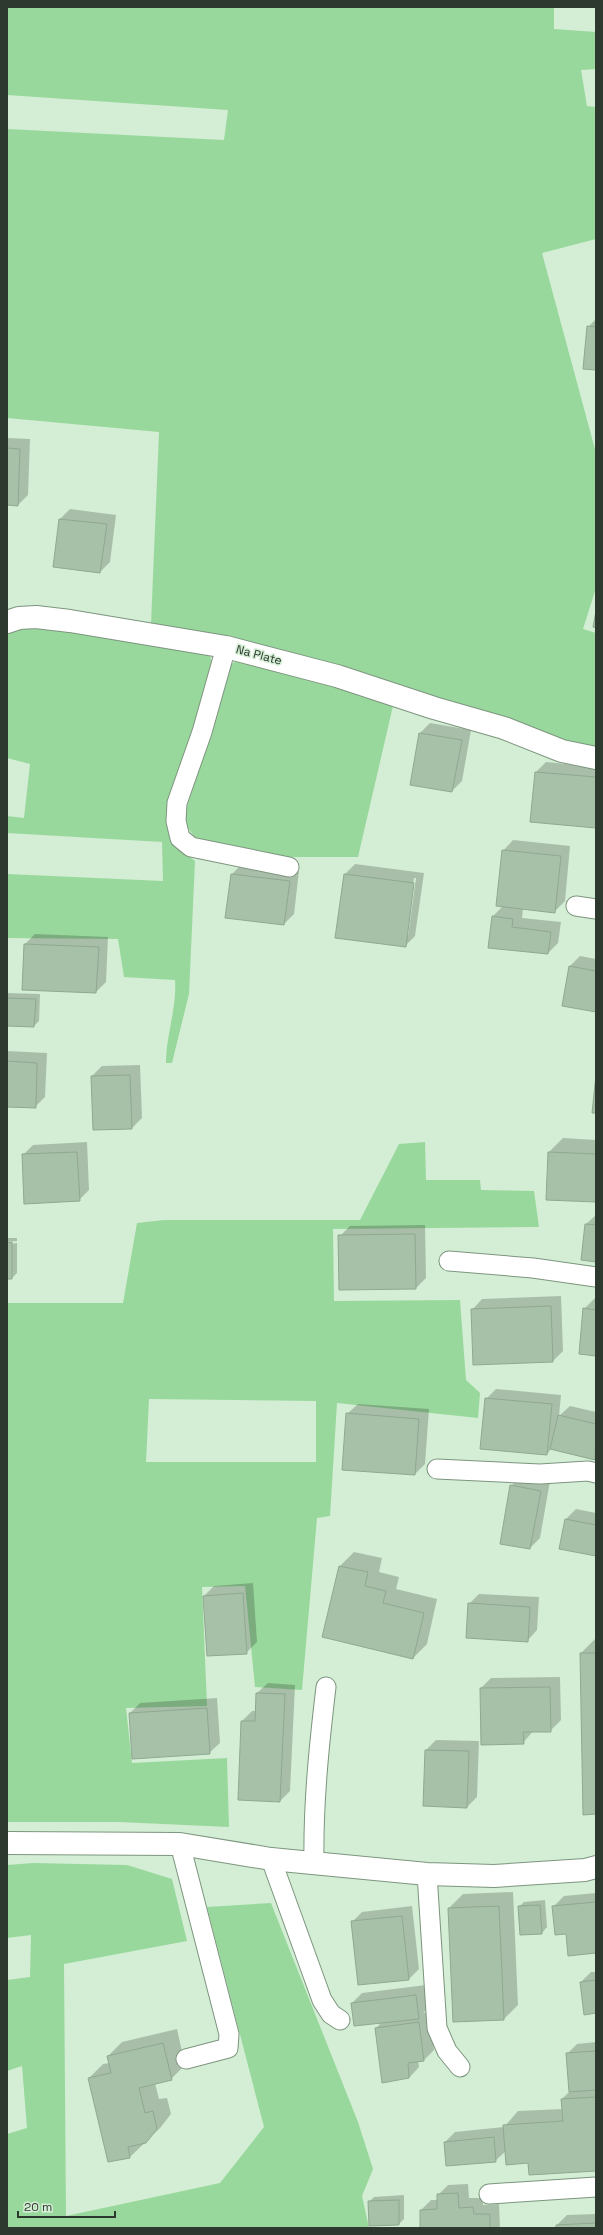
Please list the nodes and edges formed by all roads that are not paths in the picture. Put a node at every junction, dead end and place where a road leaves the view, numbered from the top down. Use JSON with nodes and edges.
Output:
{"nodes":[{"id":1,"x":7,"y":622,"type":"edge"},
{"id":2,"x":226,"y":647,"type":"junction"},
{"id":3,"x":596,"y":758,"type":"edge"},
{"id":4,"x":289,"y":867,"type":"dead end"},
{"id":5,"x":576,"y":906,"type":"dead end"},
{"id":6,"x":596,"y":909,"type":"edge"},
{"id":7,"x":449,"y":1261,"type":"dead end"},
{"id":8,"x":596,"y":1277,"type":"edge"},
{"id":9,"x":437,"y":1469,"type":"dead end"},
{"id":10,"x":596,"y":1473,"type":"edge"},
{"id":11,"x":326,"y":1687,"type":"dead end"},
{"id":12,"x":7,"y":1843,"type":"edge"},
{"id":13,"x":180,"y":1844,"type":"junction"},
{"id":14,"x":271,"y":1859,"type":"junction"},
{"id":15,"x":314,"y":1863,"type":"junction"},
{"id":16,"x":596,"y":1867,"type":"edge"},
{"id":17,"x":427,"y":1874,"type":"junction"},
{"id":18,"x":340,"y":2020,"type":"dead end"},
{"id":19,"x":186,"y":2059,"type":"dead end"},
{"id":20,"x":460,"y":2067,"type":"dead end"},
{"id":21,"x":596,"y":2187,"type":"edge"},
{"id":22,"x":489,"y":2194,"type":"dead end"}],
"edges":[{"from":1,"to":2,"type":"street","name":"Na Plate"},
{"from":2,"to":3,"type":"street","name":"Na Plate"},
{"from":2,"to":4,"type":"lane"},
{"from":5,"to":6,"type":"lane"},
{"from":7,"to":8,"type":"lane"},
{"from":9,"to":10,"type":"lane"},
{"from":11,"to":15,"type":"lane"},
{"from":12,"to":13,"type":"street"},
{"from":13,"to":14,"type":"street"},
{"from":13,"to":19,"type":"lane"},
{"from":14,"to":15,"type":"street"},
{"from":14,"to":18,"type":"lane"},
{"from":15,"to":17,"type":"street"},
{"from":16,"to":17,"type":"street"},
{"from":17,"to":20,"type":"lane"},
{"from":21,"to":22,"type":"lane"}]}
